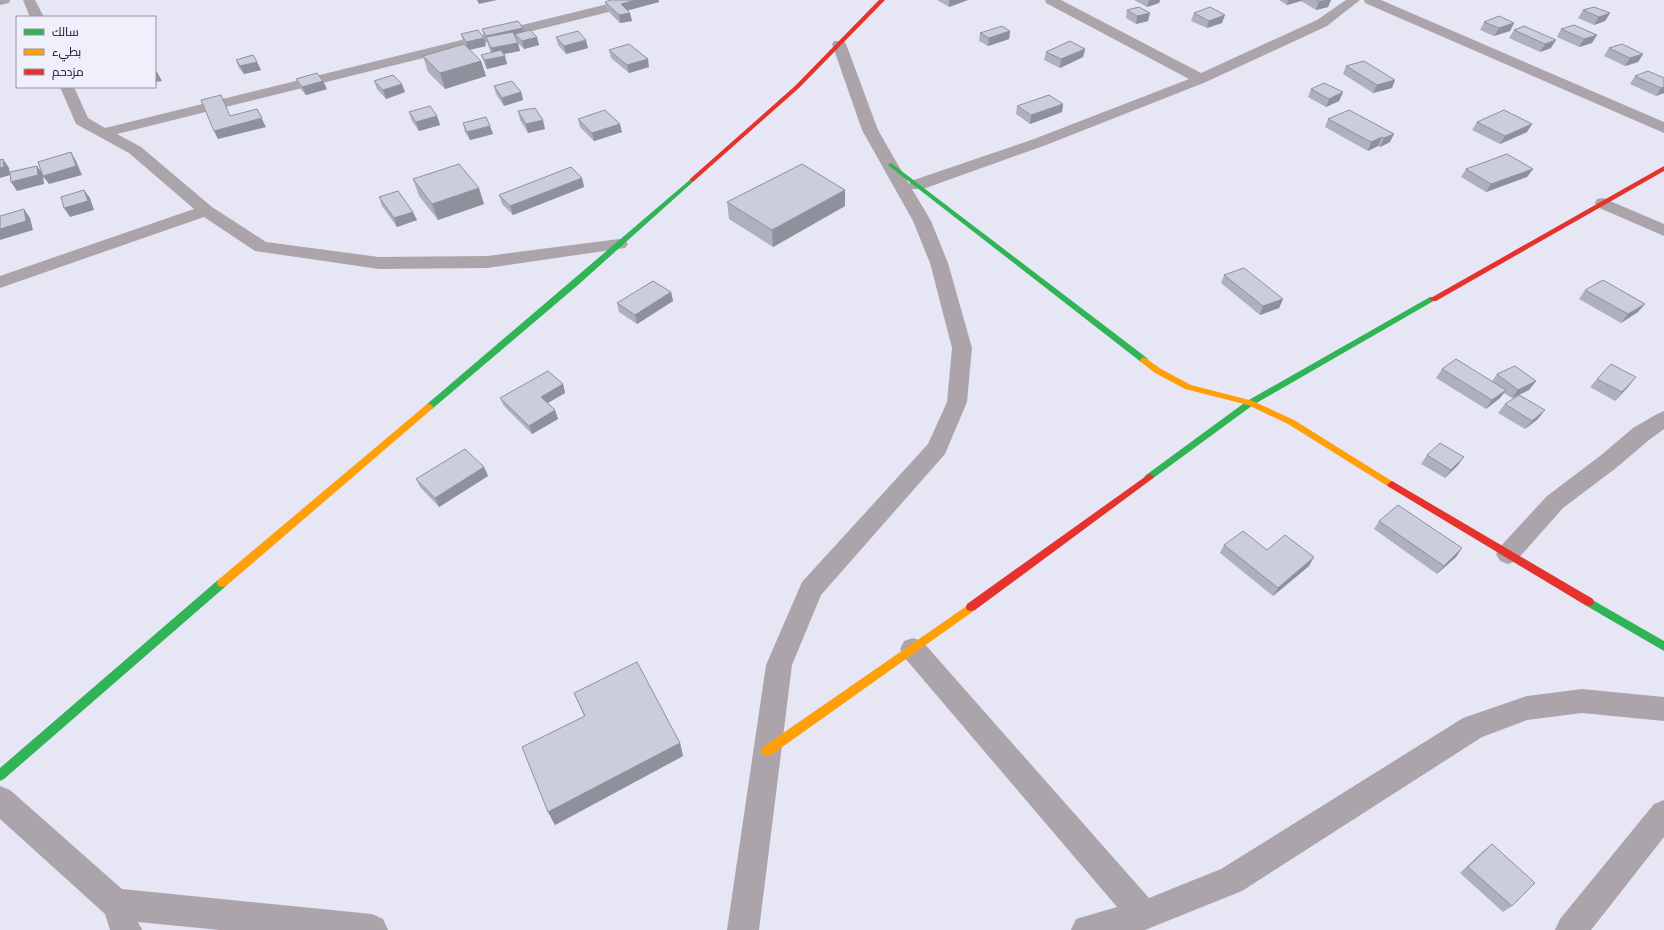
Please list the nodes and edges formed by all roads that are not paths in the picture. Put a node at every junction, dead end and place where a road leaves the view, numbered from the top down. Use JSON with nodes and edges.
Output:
{"nodes":[{"id":1,"x":4,"y":0,"type":"edge"},
{"id":2,"x":29,"y":0,"type":"edge"},
{"id":3,"x":640,"y":0,"type":"edge"},
{"id":4,"x":882,"y":0,"type":"edge"},
{"id":5,"x":1052,"y":0,"type":"edge"},
{"id":6,"x":1354,"y":0,"type":"edge"},
{"id":7,"x":1370,"y":0,"type":"edge"},
{"id":8,"x":0,"y":1,"type":"edge"},
{"id":9,"x":37,"y":16,"type":"edge"},
{"id":10,"x":839,"y":44,"type":"junction"},
{"id":11,"x":1201,"y":79,"type":"junction"},
{"id":12,"x":67,"y":88,"type":"edge"},
{"id":13,"x":1664,"y":128,"type":"edge"},
{"id":14,"x":103,"y":133,"type":"junction"},
{"id":15,"x":891,"y":165,"type":"junction"},
{"id":16,"x":1664,"y":168,"type":"edge"},
{"id":17,"x":917,"y":185,"type":"junction"},
{"id":18,"x":1603,"y":203,"type":"junction"},
{"id":19,"x":206,"y":211,"type":"junction"},
{"id":20,"x":1664,"y":231,"type":"edge"},
{"id":21,"x":619,"y":244,"type":"junction"},
{"id":22,"x":0,"y":282,"type":"edge"},
{"id":23,"x":1250,"y":404,"type":"junction"},
{"id":24,"x":1664,"y":419,"type":"edge"},
{"id":25,"x":1508,"y":554,"type":"junction"},
{"id":26,"x":1664,"y":646,"type":"edge"},
{"id":27,"x":913,"y":649,"type":"junction"},
{"id":28,"x":1664,"y":709,"type":"edge"},
{"id":29,"x":768,"y":751,"type":"junction"},
{"id":30,"x":0,"y":775,"type":"edge"},
{"id":31,"x":0,"y":800,"type":"edge"},
{"id":32,"x":1664,"y":814,"type":"edge"},
{"id":33,"x":1144,"y":915,"type":"junction"},
{"id":34,"x":121,"y":917,"type":"edge"},
{"id":35,"x":372,"y":930,"type":"edge"},
{"id":36,"x":743,"y":930,"type":"edge"},
{"id":37,"x":1087,"y":930,"type":"edge"},
{"id":38,"x":1571,"y":930,"type":"edge"}],
"edges":[{"from":1,"to":8,"type":"street"},
{"from":2,"to":9,"type":"street"},
{"from":3,"to":14,"type":"street"},
{"from":4,"to":10,"type":"street"},
{"from":5,"to":11,"type":"street"},
{"from":6,"to":11,"type":"street"},
{"from":7,"to":13,"type":"street"},
{"from":10,"to":15,"type":"street"},
{"from":10,"to":21,"type":"street"},
{"from":11,"to":17,"type":"street"},
{"from":12,"to":14,"type":"street"},
{"from":14,"to":19,"type":"street"},
{"from":15,"to":17,"type":"street"},
{"from":15,"to":29,"type":"street"},
{"from":16,"to":18,"type":"street"},
{"from":17,"to":23,"type":"street"},
{"from":18,"to":20,"type":"street"},
{"from":18,"to":23,"type":"street"},
{"from":19,"to":21,"type":"street"},
{"from":19,"to":22,"type":"street"},
{"from":21,"to":30,"type":"street"},
{"from":23,"to":25,"type":"street"},
{"from":23,"to":27,"type":"street"},
{"from":24,"to":25,"type":"street"},
{"from":25,"to":26,"type":"street"},
{"from":27,"to":29,"type":"street"},
{"from":27,"to":33,"type":"street"},
{"from":28,"to":33,"type":"street"},
{"from":29,"to":36,"type":"street"},
{"from":31,"to":34,"type":"street"},
{"from":32,"to":38,"type":"street"},
{"from":33,"to":37,"type":"street"},
{"from":34,"to":35,"type":"street"}]}
